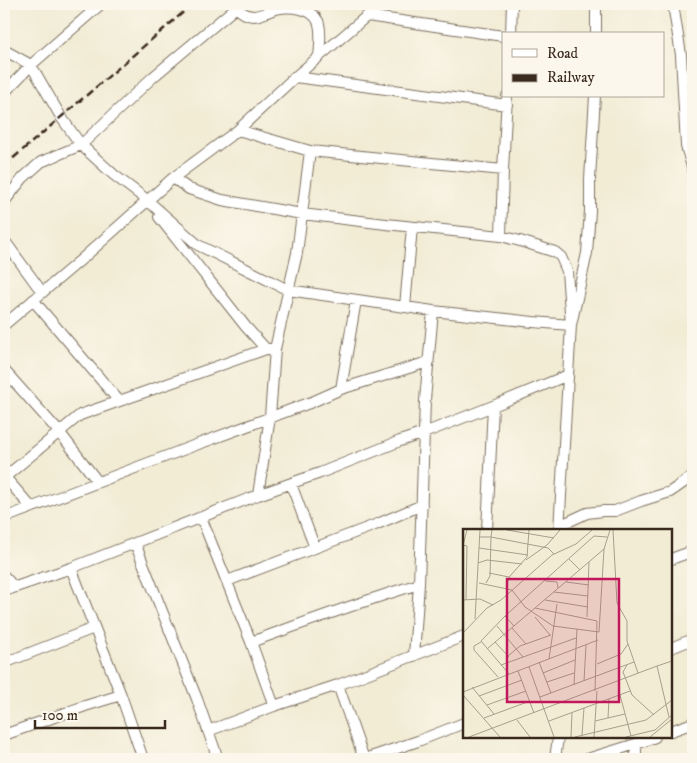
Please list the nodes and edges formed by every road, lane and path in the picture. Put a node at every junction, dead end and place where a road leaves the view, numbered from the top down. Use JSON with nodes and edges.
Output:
{"nodes":[{"id":1,"x":5,"y":4,"type":"edge"},
{"id":2,"x":101,"y":4,"type":"edge"},
{"id":3,"x":380,"y":4,"type":"edge"},
{"id":4,"x":512,"y":4,"type":"edge"},
{"id":5,"x":596,"y":4,"type":"edge"},
{"id":6,"x":673,"y":4,"type":"edge"},
{"id":7,"x":238,"y":6,"type":"edge"},
{"id":8,"x":4,"y":8,"type":"edge"},
{"id":9,"x":366,"y":16,"type":"junction"},
{"id":10,"x":511,"y":32,"type":"edge"},
{"id":11,"x":596,"y":32,"type":"edge"},
{"id":12,"x":502,"y":36,"type":"edge"},
{"id":13,"x":4,"y":50,"type":"edge"},
{"id":14,"x":319,"y":57,"type":"junction"},
{"id":15,"x":31,"y":66,"type":"junction"},
{"id":16,"x":295,"y":77,"type":"junction"},
{"id":17,"x":4,"y":93,"type":"edge"},
{"id":18,"x":595,"y":98,"type":"edge"},
{"id":19,"x":507,"y":101,"type":"edge"},
{"id":20,"x":238,"y":130,"type":"junction"},
{"id":21,"x":82,"y":146,"type":"junction"},
{"id":22,"x":310,"y":151,"type":"junction"},
{"id":23,"x":503,"y":170,"type":"junction"},
{"id":24,"x":693,"y":170,"type":"edge"},
{"id":25,"x":173,"y":178,"type":"junction"},
{"id":26,"x":147,"y":200,"type":"junction"},
{"id":27,"x":4,"y":202,"type":"edge"},
{"id":28,"x":302,"y":214,"type":"junction"},
{"id":29,"x":412,"y":227,"type":"junction"},
{"id":30,"x":500,"y":236,"type":"junction"},
{"id":31,"x":4,"y":240,"type":"edge"},
{"id":32,"x":288,"y":290,"type":"junction"},
{"id":33,"x":42,"y":292,"type":"junction"},
{"id":34,"x":33,"y":300,"type":"junction"},
{"id":35,"x":356,"y":300,"type":"junction"},
{"id":36,"x":405,"y":307,"type":"junction"},
{"id":37,"x":433,"y":311,"type":"junction"},
{"id":38,"x":571,"y":324,"type":"junction"},
{"id":39,"x":4,"y":325,"type":"edge"},
{"id":40,"x":271,"y":349,"type":"junction"},
{"id":41,"x":428,"y":362,"type":"junction"},
{"id":42,"x":4,"y":370,"type":"edge"},
{"id":43,"x":568,"y":375,"type":"junction"},
{"id":44,"x":341,"y":389,"type":"junction"},
{"id":45,"x":119,"y":401,"type":"junction"},
{"id":46,"x":493,"y":406,"type":"junction"},
{"id":47,"x":270,"y":417,"type":"junction"},
{"id":48,"x":60,"y":433,"type":"junction"},
{"id":49,"x":424,"y":433,"type":"junction"},
{"id":50,"x":4,"y":476,"type":"edge"},
{"id":51,"x":693,"y":476,"type":"edge"},
{"id":52,"x":98,"y":482,"type":"junction"},
{"id":53,"x":291,"y":484,"type":"junction"},
{"id":54,"x":258,"y":495,"type":"junction"},
{"id":55,"x":422,"y":505,"type":"junction"},
{"id":56,"x":31,"y":507,"type":"junction"},
{"id":57,"x":201,"y":517,"type":"junction"},
{"id":58,"x":4,"y":518,"type":"edge"},
{"id":59,"x":559,"y":528,"type":"edge"},
{"id":60,"x":487,"y":529,"type":"edge"},
{"id":61,"x":135,"y":543,"type":"junction"},
{"id":62,"x":315,"y":548,"type":"junction"},
{"id":63,"x":693,"y":551,"type":"edge"},
{"id":64,"x":672,"y":559,"type":"edge"},
{"id":65,"x":71,"y":568,"type":"junction"},
{"id":66,"x":4,"y":576,"type":"edge"},
{"id":67,"x":227,"y":582,"type":"junction"},
{"id":68,"x":418,"y":584,"type":"junction"},
{"id":69,"x":9,"y":589,"type":"edge"},
{"id":70,"x":94,"y":628,"type":"junction"},
{"id":71,"x":463,"y":636,"type":"edge"},
{"id":72,"x":693,"y":639,"type":"edge"},
{"id":73,"x":251,"y":642,"type":"junction"},
{"id":74,"x":672,"y":648,"type":"edge"},
{"id":75,"x":414,"y":656,"type":"junction"},
{"id":76,"x":4,"y":663,"type":"edge"},
{"id":77,"x":338,"y":685,"type":"junction"},
{"id":78,"x":121,"y":695,"type":"junction"},
{"id":79,"x":274,"y":706,"type":"junction"},
{"id":80,"x":463,"y":723,"type":"edge"},
{"id":81,"x":693,"y":723,"type":"edge"},
{"id":82,"x":672,"y":730,"type":"edge"},
{"id":83,"x":208,"y":731,"type":"junction"},
{"id":84,"x":4,"y":735,"type":"edge"},
{"id":85,"x":558,"y":738,"type":"edge"},
{"id":86,"x":652,"y":738,"type":"edge"},
{"id":87,"x":636,"y":744,"type":"junction"},
{"id":88,"x":143,"y":757,"type":"edge"},
{"id":89,"x":132,"y":759,"type":"edge"},
{"id":90,"x":218,"y":759,"type":"edge"},
{"id":91,"x":365,"y":759,"type":"edge"},
{"id":92,"x":555,"y":759,"type":"edge"},
{"id":93,"x":587,"y":759,"type":"edge"},
{"id":94,"x":636,"y":759,"type":"edge"}],
"edges":[{"from":1,"to":8,"type":"street"},
{"from":2,"to":15,"type":"street"},
{"from":3,"to":9,"type":"street"},
{"from":4,"to":10,"type":"street"},
{"from":5,"to":11,"type":"street"},
{"from":6,"to":24,"type":"street"},
{"from":7,"to":14,"type":"street"},
{"from":7,"to":21,"type":"street"},
{"from":9,"to":12,"type":"street"},
{"from":9,"to":14,"type":"street"},
{"from":13,"to":15,"type":"street"},
{"from":14,"to":16,"type":"street"},
{"from":15,"to":17,"type":"street"},
{"from":15,"to":21,"type":"street"},
{"from":16,"to":19,"type":"street"},
{"from":16,"to":20,"type":"street"},
{"from":18,"to":38,"type":"street"},
{"from":19,"to":23,"type":"street"},
{"from":20,"to":22,"type":"street"},
{"from":20,"to":25,"type":"street"},
{"from":21,"to":26,"type":"street"},
{"from":21,"to":27,"type":"street"},
{"from":22,"to":23,"type":"street"},
{"from":22,"to":28,"type":"street"},
{"from":23,"to":30,"type":"street"},
{"from":25,"to":26,"type":"street"},
{"from":25,"to":28,"type":"street"},
{"from":26,"to":32,"type":"street"},
{"from":26,"to":33,"type":"street"},
{"from":26,"to":40,"type":"street"},
{"from":28,"to":29,"type":"street"},
{"from":28,"to":32,"type":"street"},
{"from":29,"to":30,"type":"street"},
{"from":29,"to":36,"type":"street"},
{"from":30,"to":38,"type":"street"},
{"from":31,"to":33,"type":"street"},
{"from":32,"to":35,"type":"street"},
{"from":32,"to":40,"type":"street"},
{"from":33,"to":34,"type":"street"},
{"from":34,"to":39,"type":"street"},
{"from":34,"to":45,"type":"street"},
{"from":35,"to":36,"type":"street"},
{"from":35,"to":44,"type":"street"},
{"from":36,"to":37,"type":"street"},
{"from":37,"to":38,"type":"street"},
{"from":37,"to":41,"type":"street"},
{"from":38,"to":43,"type":"street"},
{"from":40,"to":45,"type":"street"},
{"from":40,"to":47,"type":"street"},
{"from":41,"to":44,"type":"street"},
{"from":41,"to":49,"type":"street"},
{"from":42,"to":48,"type":"street"},
{"from":43,"to":46,"type":"street"},
{"from":43,"to":59,"type":"street"},
{"from":44,"to":47,"type":"street"},
{"from":45,"to":48,"type":"street"},
{"from":46,"to":49,"type":"street"},
{"from":46,"to":60,"type":"street"},
{"from":47,"to":52,"type":"street"},
{"from":47,"to":54,"type":"street"},
{"from":48,"to":50,"type":"street"},
{"from":48,"to":52,"type":"street"},
{"from":49,"to":53,"type":"street"},
{"from":49,"to":55,"type":"street"},
{"from":50,"to":56,"type":"street"},
{"from":51,"to":59,"type":"street"},
{"from":52,"to":56,"type":"street"},
{"from":53,"to":54,"type":"street"},
{"from":53,"to":62,"type":"street"},
{"from":54,"to":57,"type":"street"},
{"from":55,"to":62,"type":"street"},
{"from":55,"to":68,"type":"street"},
{"from":56,"to":58,"type":"street"},
{"from":57,"to":61,"type":"street"},
{"from":57,"to":67,"type":"street"},
{"from":61,"to":65,"type":"street"},
{"from":61,"to":83,"type":"street"},
{"from":62,"to":67,"type":"street"},
{"from":63,"to":64,"type":"street"},
{"from":65,"to":69,"type":"street"},
{"from":65,"to":70,"type":"street"},
{"from":66,"to":69,"type":"street"},
{"from":67,"to":73,"type":"street"},
{"from":68,"to":73,"type":"street"},
{"from":68,"to":75,"type":"street"},
{"from":70,"to":76,"type":"street"},
{"from":70,"to":78,"type":"street"},
{"from":71,"to":75,"type":"street"},
{"from":72,"to":74,"type":"street"},
{"from":73,"to":79,"type":"street"},
{"from":75,"to":77,"type":"street"},
{"from":77,"to":79,"type":"street"},
{"from":77,"to":91,"type":"street"},
{"from":78,"to":84,"type":"street"},
{"from":78,"to":88,"type":"street"},
{"from":79,"to":83,"type":"street"},
{"from":80,"to":91,"type":"street"},
{"from":81,"to":82,"type":"street"},
{"from":83,"to":90,"type":"street"},
{"from":85,"to":92,"type":"street"},
{"from":86,"to":87,"type":"street"},
{"from":87,"to":93,"type":"street"},
{"from":87,"to":94,"type":"street"},
{"from":88,"to":89,"type":"street"}]}
